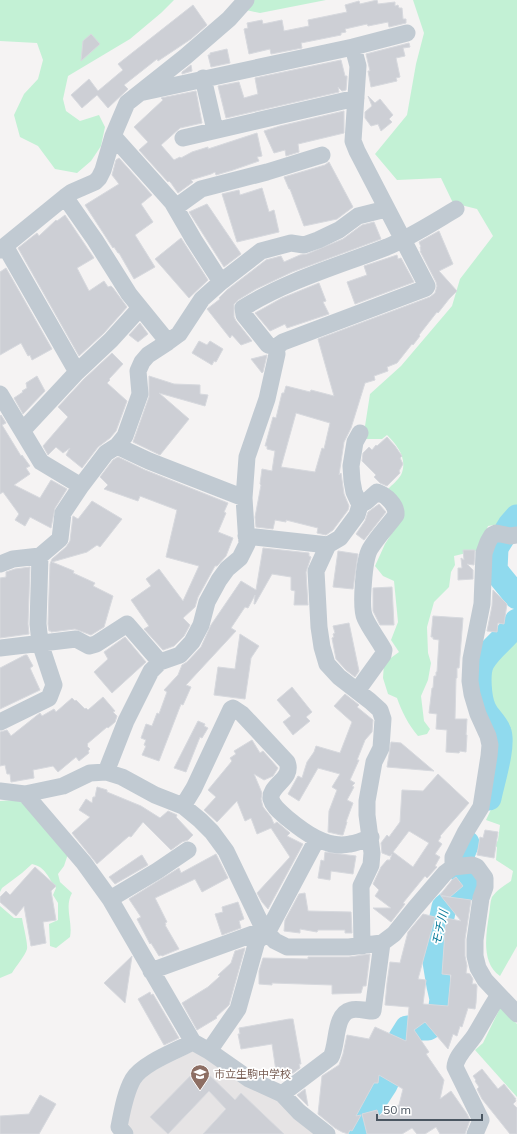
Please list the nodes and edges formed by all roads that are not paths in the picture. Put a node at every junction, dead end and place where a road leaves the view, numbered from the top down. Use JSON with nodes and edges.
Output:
{"nodes":[{"id":1,"x":246,"y":0,"type":"edge"},
{"id":2,"x":407,"y":33,"type":"dead end"},
{"id":3,"x":353,"y":47,"type":"junction"},
{"id":4,"x":203,"y":78,"type":"junction"},
{"id":5,"x":139,"y":93,"type":"junction"},
{"id":6,"x":356,"y":98,"type":"junction"},
{"id":7,"x":215,"y":130,"type":"junction"},
{"id":8,"x":113,"y":136,"type":"junction"},
{"id":9,"x":184,"y":138,"type":"dead end"},
{"id":10,"x":322,"y":155,"type":"dead end"},
{"id":11,"x":65,"y":197,"type":"junction"},
{"id":12,"x":176,"y":207,"type":"junction"},
{"id":13,"x":386,"y":209,"type":"junction"},
{"id":14,"x":456,"y":209,"type":"dead end"},
{"id":15,"x":403,"y":239,"type":"junction"},
{"id":16,"x":2,"y":248,"type":"edge"},
{"id":17,"x":221,"y":282,"type":"junction"},
{"id":18,"x":140,"y":308,"type":"junction"},
{"id":19,"x":168,"y":342,"type":"junction"},
{"id":20,"x":276,"y":347,"type":"junction"},
{"id":21,"x":77,"y":372,"type":"junction"},
{"id":22,"x":0,"y":394,"type":"edge"},
{"id":23,"x":22,"y":431,"type":"junction"},
{"id":24,"x":360,"y":433,"type":"dead end"},
{"id":25,"x":117,"y":446,"type":"junction"},
{"id":26,"x":81,"y":486,"type":"junction"},
{"id":27,"x":244,"y":498,"type":"junction"},
{"id":28,"x":360,"y":505,"type":"junction"},
{"id":29,"x":517,"y":535,"type":"edge"},
{"id":30,"x":246,"y":536,"type":"junction"},
{"id":31,"x":328,"y":545,"type":"junction"},
{"id":32,"x":40,"y":556,"type":"junction"},
{"id":33,"x":0,"y":564,"type":"edge"},
{"id":34,"x":40,"y":643,"type":"junction"},
{"id":35,"x":0,"y":648,"type":"edge"},
{"id":36,"x":160,"y":662,"type":"junction"},
{"id":37,"x":357,"y":691,"type":"junction"},
{"id":38,"x":0,"y":722,"type":"edge"},
{"id":39,"x":106,"y":772,"type":"junction"},
{"id":40,"x":0,"y":791,"type":"edge"},
{"id":41,"x":25,"y":794,"type":"junction"},
{"id":42,"x":183,"y":806,"type":"junction"},
{"id":43,"x":371,"y":837,"type":"junction"},
{"id":44,"x":317,"y":839,"type":"junction"},
{"id":45,"x":188,"y":850,"type":"dead end"},
{"id":46,"x":453,"y":867,"type":"junction"},
{"id":47,"x":110,"y":899,"type":"junction"},
{"id":48,"x":266,"y":931,"type":"junction"},
{"id":49,"x":382,"y":943,"type":"junction"},
{"id":50,"x":362,"y":946,"type":"junction"},
{"id":51,"x":151,"y":971,"type":"junction"},
{"id":52,"x":499,"y":995,"type":"junction"},
{"id":53,"x":517,"y":1014,"type":"edge"},
{"id":54,"x":193,"y":1042,"type":"junction"},
{"id":55,"x":210,"y":1051,"type":"junction"},
{"id":56,"x":282,"y":1094,"type":"junction"},
{"id":57,"x":125,"y":1134,"type":"edge"},
{"id":58,"x":327,"y":1134,"type":"edge"},
{"id":59,"x":475,"y":1134,"type":"edge"}],
"edges":[{"from":1,"to":5,"type":"street"},
{"from":2,"to":3,"type":"street"},
{"from":3,"to":4,"type":"street"},
{"from":3,"to":6,"type":"street"},
{"from":4,"to":5,"type":"street"},
{"from":4,"to":7,"type":"street"},
{"from":5,"to":8,"type":"street"},
{"from":6,"to":7,"type":"street"},
{"from":6,"to":13,"type":"street"},
{"from":7,"to":9,"type":"street"},
{"from":8,"to":11,"type":"street"},
{"from":8,"to":12,"type":"street"},
{"from":10,"to":12,"type":"street"},
{"from":11,"to":16,"type":"street"},
{"from":11,"to":18,"type":"street"},
{"from":12,"to":17,"type":"street"},
{"from":13,"to":15,"type":"street"},
{"from":13,"to":17,"type":"street"},
{"from":14,"to":15,"type":"street"},
{"from":15,"to":20,"type":"street"},
{"from":15,"to":20,"type":"street"},
{"from":16,"to":21,"type":"street"},
{"from":17,"to":19,"type":"street"},
{"from":18,"to":19,"type":"street"},
{"from":18,"to":21,"type":"street"},
{"from":19,"to":25,"type":"street"},
{"from":20,"to":27,"type":"street"},
{"from":21,"to":23,"type":"street"},
{"from":22,"to":23,"type":"street"},
{"from":23,"to":26,"type":"street"},
{"from":24,"to":28,"type":"street"},
{"from":25,"to":26,"type":"street"},
{"from":25,"to":27,"type":"street"},
{"from":26,"to":32,"type":"street"},
{"from":27,"to":30,"type":"street"},
{"from":28,"to":31,"type":"street"},
{"from":28,"to":37,"type":"street"},
{"from":29,"to":46,"type":"street"},
{"from":30,"to":31,"type":"street"},
{"from":30,"to":36,"type":"street"},
{"from":31,"to":37,"type":"street"},
{"from":32,"to":33,"type":"street"},
{"from":32,"to":34,"type":"street"},
{"from":34,"to":35,"type":"street"},
{"from":34,"to":36,"type":"street"},
{"from":34,"to":38,"type":"street"},
{"from":36,"to":39,"type":"street"},
{"from":37,"to":43,"type":"street"},
{"from":39,"to":41,"type":"street"},
{"from":39,"to":42,"type":"street"},
{"from":40,"to":41,"type":"street"},
{"from":41,"to":47,"type":"street"},
{"from":42,"to":44,"type":"street"},
{"from":42,"to":48,"type":"street"},
{"from":43,"to":44,"type":"street"},
{"from":43,"to":50,"type":"street"},
{"from":44,"to":48,"type":"street"},
{"from":45,"to":47,"type":"street"},
{"from":46,"to":49,"type":"street"},
{"from":46,"to":52,"type":"street"},
{"from":47,"to":51,"type":"street"},
{"from":48,"to":50,"type":"street"},
{"from":48,"to":51,"type":"street"},
{"from":48,"to":55,"type":"street"},
{"from":49,"to":50,"type":"street"},
{"from":49,"to":56,"type":"street"},
{"from":51,"to":54,"type":"street"},
{"from":52,"to":53,"type":"street"},
{"from":52,"to":59,"type":"street"},
{"from":54,"to":55,"type":"street"},
{"from":54,"to":57,"type":"street"},
{"from":55,"to":56,"type":"street"},
{"from":56,"to":58,"type":"street"}]}
